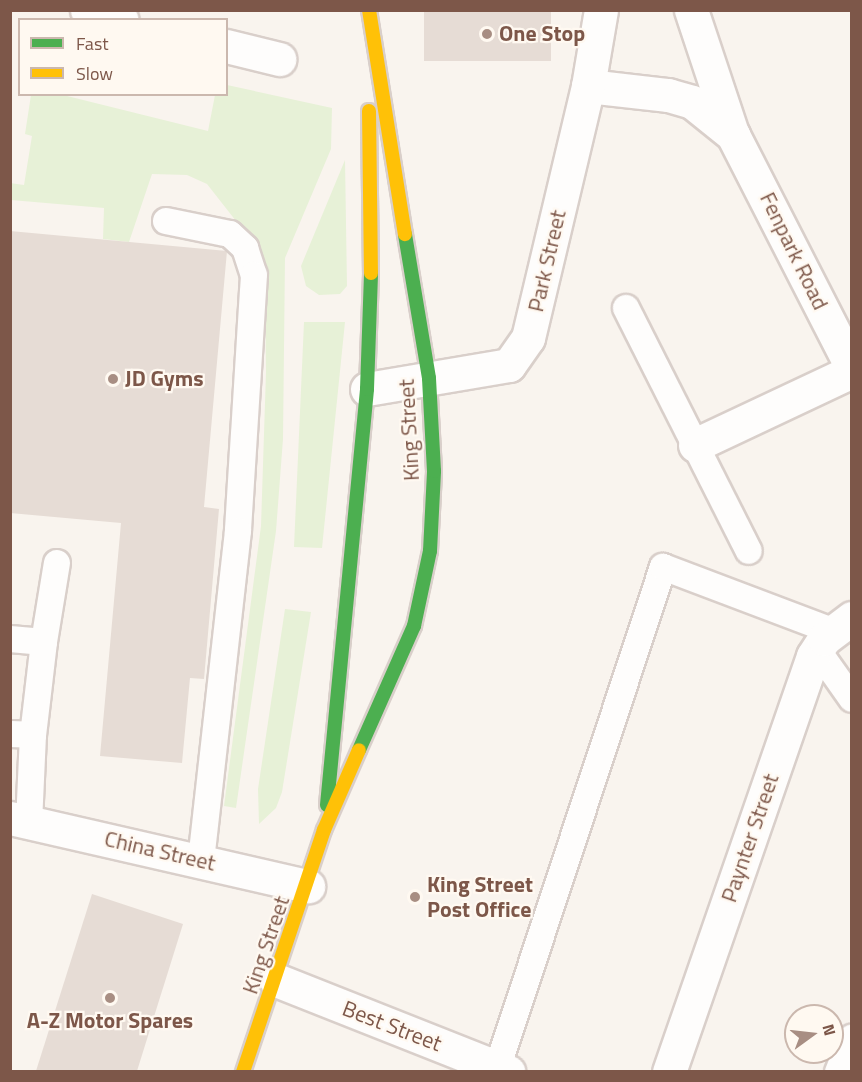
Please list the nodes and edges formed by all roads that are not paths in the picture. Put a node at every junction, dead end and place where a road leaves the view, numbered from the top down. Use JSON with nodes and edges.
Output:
{"nodes":[{"id":1,"x":87,"y":10,"type":"edge"},
{"id":2,"x":601,"y":10,"type":"edge"},
{"id":3,"x":692,"y":10,"type":"edge"},
{"id":4,"x":369,"y":12,"type":"edge"},
{"id":5,"x":115,"y":18,"type":"edge"},
{"id":6,"x":228,"y":46,"type":"edge"},
{"id":7,"x":279,"y":59,"type":"dead end"},
{"id":8,"x":588,"y":86,"type":"junction"},
{"id":9,"x":733,"y":135,"type":"junction"},
{"id":10,"x":166,"y":221,"type":"dead end"},
{"id":11,"x":626,"y":308,"type":"dead end"},
{"id":12,"x":852,"y":369,"type":"edge"},
{"id":13,"x":429,"y":378,"type":"junction"},
{"id":14,"x":367,"y":389,"type":"junction"},
{"id":15,"x":696,"y":445,"type":"junction"},
{"id":16,"x":749,"y":551,"type":"dead end"},
{"id":17,"x":57,"y":563,"type":"dead end"},
{"id":18,"x":833,"y":632,"type":"edge"},
{"id":19,"x":10,"y":639,"type":"edge"},
{"id":20,"x":45,"y":642,"type":"junction"},
{"id":21,"x":852,"y":699,"type":"edge"},
{"id":22,"x":22,"y":734,"type":"edge"},
{"id":23,"x":20,"y":820,"type":"edge"},
{"id":24,"x":324,"y":830,"type":"junction"},
{"id":25,"x":201,"y":859,"type":"junction"},
{"id":26,"x":308,"y":886,"type":"junction"},
{"id":27,"x":276,"y":981,"type":"junction"},
{"id":28,"x":852,"y":1038,"type":"edge"},
{"id":29,"x":500,"y":1070,"type":"edge"},
{"id":30,"x":243,"y":1071,"type":"edge"},
{"id":31,"x":669,"y":1071,"type":"edge"},
{"id":32,"x":838,"y":1071,"type":"edge"}],
"edges":[{"from":1,"to":5,"type":"street"},
{"from":2,"to":8,"type":"street","name":"Park Street"},
{"from":3,"to":9,"type":"street","name":"Fenpark Road"},
{"from":4,"to":13,"type":"main road","name":"King Street"},
{"from":4,"to":14,"type":"main road","name":"King Street"},
{"from":6,"to":7,"type":"street"},
{"from":8,"to":9,"type":"street","name":"Fenpark Road"},
{"from":8,"to":13,"type":"street","name":"Park Street"},
{"from":9,"to":12,"type":"street","name":"Fenpark Road"},
{"from":10,"to":25,"type":"lane"},
{"from":11,"to":15,"type":"lane"},
{"from":12,"to":15,"type":"street"},
{"from":13,"to":14,"type":"street","name":"Park Street"},
{"from":13,"to":24,"type":"main road","name":"King Street"},
{"from":14,"to":24,"type":"main road","name":"King Street"},
{"from":15,"to":16,"type":"lane"},
{"from":17,"to":20,"type":"lane"},
{"from":18,"to":21,"type":"lane"},
{"from":18,"to":29,"type":"lane"},
{"from":18,"to":31,"type":"street","name":"Paynter Street"},
{"from":19,"to":20,"type":"lane"},
{"from":20,"to":22,"type":"lane"},
{"from":22,"to":23,"type":"lane"},
{"from":23,"to":25,"type":"street","name":"China Street"},
{"from":24,"to":26,"type":"main road","name":"King Street"},
{"from":25,"to":26,"type":"street","name":"China Street"},
{"from":26,"to":27,"type":"main road","name":"King Street"},
{"from":27,"to":29,"type":"street","name":"Best Street"},
{"from":27,"to":30,"type":"main road","name":"King Street"},
{"from":28,"to":32,"type":"lane"}]}
